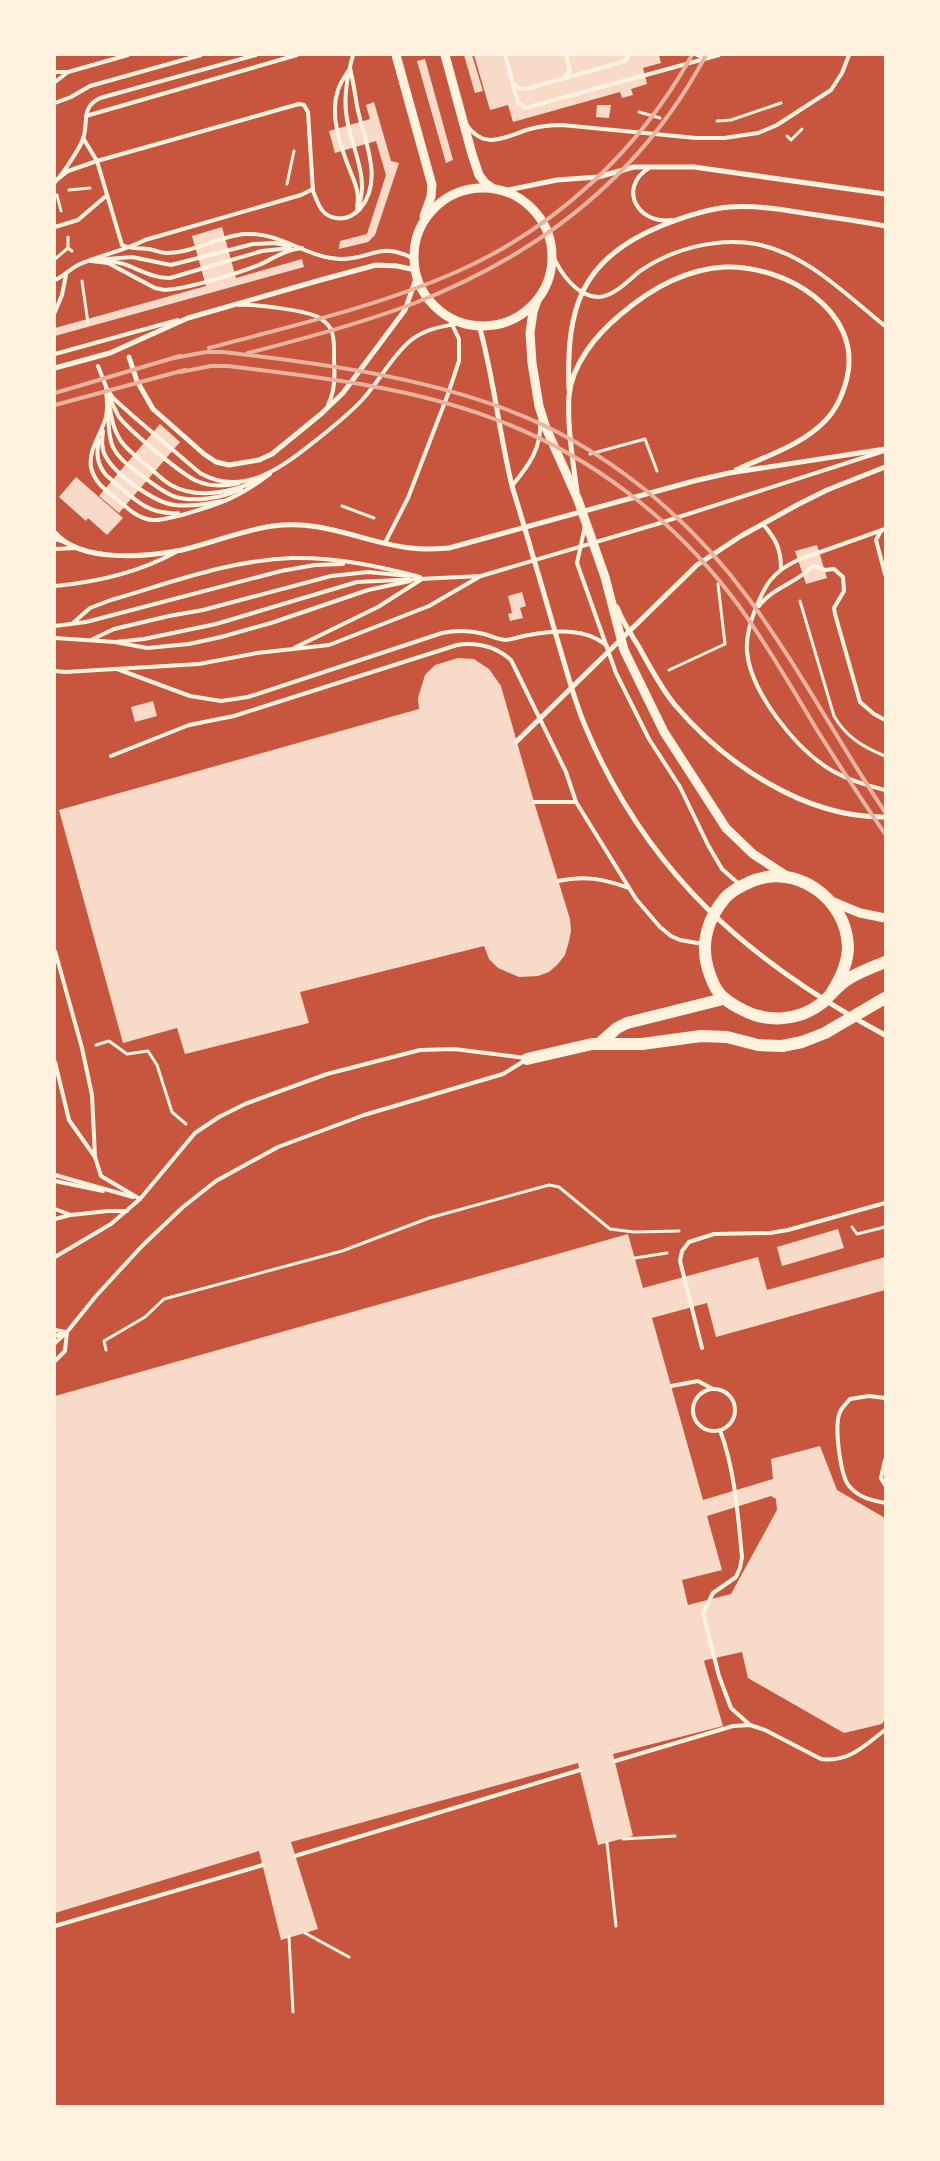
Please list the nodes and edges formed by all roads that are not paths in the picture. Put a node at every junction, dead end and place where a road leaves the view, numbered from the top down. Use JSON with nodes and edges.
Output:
{"nodes":[{"id":1,"x":128,"y":55,"type":"edge"},
{"id":2,"x":201,"y":55,"type":"edge"},
{"id":3,"x":256,"y":55,"type":"edge"},
{"id":4,"x":297,"y":55,"type":"edge"},
{"id":5,"x":354,"y":55,"type":"edge"},
{"id":6,"x":396,"y":55,"type":"edge"},
{"id":7,"x":445,"y":55,"type":"edge"},
{"id":8,"x":505,"y":55,"type":"edge"},
{"id":9,"x":566,"y":55,"type":"edge"},
{"id":10,"x":628,"y":55,"type":"edge"},
{"id":11,"x":697,"y":55,"type":"edge"},
{"id":12,"x":719,"y":55,"type":"edge"},
{"id":13,"x":849,"y":55,"type":"edge"},
{"id":14,"x":710,"y":58,"type":"junction"},
{"id":15,"x":350,"y":68,"type":"junction"},
{"id":16,"x":55,"y":72,"type":"edge"},
{"id":17,"x":68,"y":72,"type":"junction"},
{"id":18,"x":563,"y":79,"type":"junction"},
{"id":19,"x":55,"y":82,"type":"edge"},
{"id":20,"x":513,"y":84,"type":"junction"},
{"id":21,"x":55,"y":102,"type":"edge"},
{"id":22,"x":461,"y":113,"type":"junction"},
{"id":23,"x":86,"y":116,"type":"junction"},
{"id":24,"x":83,"y":138,"type":"junction"},
{"id":25,"x":97,"y":161,"type":"junction"},
{"id":26,"x":664,"y":165,"type":"junction"},
{"id":27,"x":56,"y":180,"type":"edge"},
{"id":28,"x":492,"y":188,"type":"junction"},
{"id":29,"x":313,"y":189,"type":"junction"},
{"id":30,"x":503,"y":190,"type":"junction"},
{"id":31,"x":885,"y":194,"type":"edge"},
{"id":32,"x":106,"y":196,"type":"junction"},
{"id":33,"x":355,"y":214,"type":"junction"},
{"id":34,"x":680,"y":219,"type":"junction"},
{"id":35,"x":422,"y":225,"type":"junction"},
{"id":36,"x":885,"y":226,"type":"edge"},
{"id":37,"x":55,"y":227,"type":"edge"},
{"id":38,"x":130,"y":248,"type":"junction"},
{"id":39,"x":302,"y":248,"type":"junction"},
{"id":40,"x":552,"y":253,"type":"junction"},
{"id":41,"x":414,"y":259,"type":"junction"},
{"id":42,"x":90,"y":261,"type":"junction"},
{"id":43,"x":416,"y":273,"type":"junction"},
{"id":44,"x":66,"y":275,"type":"junction"},
{"id":45,"x":55,"y":280,"type":"edge"},
{"id":46,"x":582,"y":291,"type":"junction"},
{"id":47,"x":537,"y":300,"type":"junction"},
{"id":48,"x":232,"y":305,"type":"junction"},
{"id":49,"x":55,"y":312,"type":"edge"},
{"id":50,"x":448,"y":316,"type":"junction"},
{"id":51,"x":188,"y":318,"type":"junction"},
{"id":52,"x":463,"y":322,"type":"junction"},
{"id":53,"x":453,"y":325,"type":"junction"},
{"id":54,"x":480,"y":326,"type":"junction"},
{"id":55,"x":885,"y":326,"type":"edge"},
{"id":56,"x":55,"y":354,"type":"edge"},
{"id":57,"x":129,"y":358,"type":"dead end"},
{"id":58,"x":98,"y":366,"type":"dead end"},
{"id":59,"x":55,"y":368,"type":"edge"},
{"id":60,"x":106,"y":388,"type":"junction"},
{"id":61,"x":569,"y":396,"type":"junction"},
{"id":62,"x":108,"y":403,"type":"junction"},
{"id":63,"x":539,"y":406,"type":"junction"},
{"id":64,"x":321,"y":414,"type":"junction"},
{"id":65,"x":103,"y":426,"type":"junction"},
{"id":66,"x":885,"y":450,"type":"edge"},
{"id":67,"x":885,"y":466,"type":"edge"},
{"id":68,"x":274,"y":471,"type":"junction"},
{"id":69,"x":729,"y":474,"type":"junction"},
{"id":70,"x":256,"y":479,"type":"junction"},
{"id":71,"x":512,"y":486,"type":"junction"},
{"id":72,"x":236,"y":498,"type":"junction"},
{"id":73,"x":578,"y":500,"type":"junction"},
{"id":74,"x":194,"y":511,"type":"junction"},
{"id":75,"x":585,"y":522,"type":"junction"},
{"id":76,"x":763,"y":524,"type":"junction"},
{"id":77,"x":884,"y":529,"type":"edge"},
{"id":78,"x":55,"y":533,"type":"edge"},
{"id":79,"x":55,"y":539,"type":"edge"},
{"id":80,"x":67,"y":543,"type":"junction"},
{"id":81,"x":385,"y":543,"type":"junction"},
{"id":82,"x":76,"y":548,"type":"junction"},
{"id":83,"x":55,"y":549,"type":"edge"},
{"id":84,"x":180,"y":550,"type":"junction"},
{"id":85,"x":352,"y":563,"type":"junction"},
{"id":86,"x":781,"y":569,"type":"junction"},
{"id":87,"x":885,"y":574,"type":"edge"},
{"id":88,"x":481,"y":576,"type":"junction"},
{"id":89,"x":605,"y":577,"type":"junction"},
{"id":90,"x":424,"y":578,"type":"junction"},
{"id":91,"x":55,"y":586,"type":"edge"},
{"id":92,"x":754,"y":612,"type":"junction"},
{"id":93,"x":73,"y":623,"type":"junction"},
{"id":94,"x":55,"y":626,"type":"edge"},
{"id":95,"x":555,"y":632,"type":"junction"},
{"id":96,"x":55,"y":638,"type":"edge"},
{"id":97,"x":92,"y":640,"type":"junction"},
{"id":98,"x":115,"y":642,"type":"junction"},
{"id":99,"x":607,"y":646,"type":"junction"},
{"id":100,"x":290,"y":650,"type":"junction"},
{"id":101,"x":117,"y":668,"type":"junction"},
{"id":102,"x":55,"y":671,"type":"edge"},
{"id":103,"x":885,"y":720,"type":"edge"},
{"id":104,"x":516,"y":742,"type":"dead end"},
{"id":105,"x":111,"y":756,"type":"dead end"},
{"id":106,"x":885,"y":790,"type":"edge"},
{"id":107,"x":534,"y":802,"type":"dead end"},
{"id":108,"x":576,"y":802,"type":"junction"},
{"id":109,"x":885,"y":817,"type":"edge"},
{"id":110,"x":788,"y":878,"type":"junction"},
{"id":111,"x":558,"y":881,"type":"dead end"},
{"id":112,"x":740,"y":886,"type":"junction"},
{"id":113,"x":630,"y":888,"type":"junction"},
{"id":114,"x":831,"y":902,"type":"junction"},
{"id":115,"x":885,"y":918,"type":"edge"},
{"id":116,"x":705,"y":945,"type":"junction"},
{"id":117,"x":55,"y":951,"type":"edge"},
{"id":118,"x":885,"y":962,"type":"edge"},
{"id":119,"x":832,"y":992,"type":"junction"},
{"id":120,"x":885,"y":998,"type":"edge"},
{"id":121,"x":723,"y":999,"type":"junction"},
{"id":122,"x":885,"y":1036,"type":"edge"},
{"id":123,"x":599,"y":1044,"type":"junction"},
{"id":124,"x":527,"y":1059,"type":"junction"},
{"id":125,"x":55,"y":1062,"type":"edge"},
{"id":126,"x":94,"y":1157,"type":"junction"},
{"id":127,"x":55,"y":1175,"type":"edge"},
{"id":128,"x":55,"y":1180,"type":"edge"},
{"id":129,"x":140,"y":1199,"type":"junction"},
{"id":130,"x":885,"y":1203,"type":"edge"},
{"id":131,"x":55,"y":1209,"type":"edge"},
{"id":132,"x":127,"y":1211,"type":"junction"},
{"id":133,"x":71,"y":1215,"type":"junction"},
{"id":134,"x":55,"y":1219,"type":"edge"},
{"id":135,"x":55,"y":1257,"type":"edge"},
{"id":136,"x":55,"y":1330,"type":"edge"},
{"id":137,"x":67,"y":1332,"type":"junction"},
{"id":138,"x":55,"y":1336,"type":"edge"},
{"id":139,"x":55,"y":1342,"type":"edge"},
{"id":140,"x":702,"y":1348,"type":"dead end"},
{"id":141,"x":55,"y":1361,"type":"edge"},
{"id":142,"x":671,"y":1386,"type":"dead end"},
{"id":143,"x":712,"y":1389,"type":"junction"},
{"id":144,"x":885,"y":1398,"type":"edge"},
{"id":145,"x":720,"y":1430,"type":"junction"},
{"id":146,"x":885,"y":1460,"type":"edge"},
{"id":147,"x":885,"y":1485,"type":"edge"},
{"id":148,"x":885,"y":1503,"type":"edge"},
{"id":149,"x":750,"y":1725,"type":"junction"},
{"id":150,"x":885,"y":1730,"type":"edge"},
{"id":151,"x":615,"y":1761,"type":"dead end"},
{"id":152,"x":580,"y":1770,"type":"dead end"},
{"id":153,"x":294,"y":1856,"type":"dead end"},
{"id":154,"x":262,"y":1865,"type":"dead end"},
{"id":155,"x":55,"y":1926,"type":"edge"}],
"edges":[{"from":1,"to":17,"type":"lane"},
{"from":2,"to":21,"type":"lane"},
{"from":3,"to":23,"type":"lane"},
{"from":4,"to":23,"type":"lane"},
{"from":5,"to":15,"type":"lane"},
{"from":6,"to":35,"type":"street"},
{"from":7,"to":22,"type":"street"},
{"from":8,"to":20,"type":"lane"},
{"from":9,"to":18,"type":"lane"},
{"from":10,"to":18,"type":"lane"},
{"from":11,"to":14,"type":"lane"},
{"from":12,"to":14,"type":"lane"},
{"from":13,"to":22,"type":"lane"},
{"from":14,"to":20,"type":"lane"},
{"from":15,"to":33,"type":"lane"},
{"from":15,"to":33,"type":"lane"},
{"from":15,"to":33,"type":"lane"},
{"from":16,"to":17,"type":"lane"},
{"from":17,"to":19,"type":"lane"},
{"from":18,"to":20,"type":"lane"},
{"from":22,"to":28,"type":"street"},
{"from":23,"to":24,"type":"lane"},
{"from":24,"to":25,"type":"lane"},
{"from":24,"to":27,"type":"lane"},
{"from":25,"to":27,"type":"lane"},
{"from":25,"to":29,"type":"lane"},
{"from":25,"to":32,"type":"lane"},
{"from":26,"to":30,"type":"street"},
{"from":26,"to":31,"type":"street"},
{"from":26,"to":34,"type":"lane"},
{"from":28,"to":30,"type":"street"},
{"from":28,"to":35,"type":"street"},
{"from":29,"to":33,"type":"lane"},
{"from":29,"to":38,"type":"lane"},
{"from":30,"to":40,"type":"street"},
{"from":32,"to":37,"type":"lane"},
{"from":32,"to":38,"type":"lane"},
{"from":34,"to":36,"type":"street"},
{"from":34,"to":46,"type":"street"},
{"from":35,"to":41,"type":"street"},
{"from":38,"to":39,"type":"lane"},
{"from":38,"to":42,"type":"lane"},
{"from":39,"to":41,"type":"lane"},
{"from":39,"to":42,"type":"lane"},
{"from":39,"to":42,"type":"lane"},
{"from":39,"to":42,"type":"lane"},
{"from":40,"to":46,"type":"lane"},
{"from":40,"to":47,"type":"street"},
{"from":41,"to":43,"type":"street"},
{"from":42,"to":44,"type":"lane"},
{"from":43,"to":48,"type":"street"},
{"from":43,"to":50,"type":"street"},
{"from":43,"to":64,"type":"street"},
{"from":44,"to":45,"type":"lane"},
{"from":44,"to":49,"type":"lane"},
{"from":46,"to":55,"type":"lane"},
{"from":46,"to":61,"type":"street"},
{"from":47,"to":54,"type":"street"},
{"from":47,"to":63,"type":"street"},
{"from":48,"to":51,"type":"street"},
{"from":48,"to":64,"type":"lane"},
{"from":50,"to":52,"type":"street"},
{"from":50,"to":53,"type":"lane"},
{"from":51,"to":56,"type":"lane"},
{"from":51,"to":59,"type":"street"},
{"from":52,"to":53,"type":"lane"},
{"from":52,"to":54,"type":"street"},
{"from":53,"to":68,"type":"lane"},
{"from":53,"to":81,"type":"lane"},
{"from":54,"to":71,"type":"street"},
{"from":57,"to":64,"type":"street"},
{"from":58,"to":60,"type":"lane"},
{"from":60,"to":62,"type":"lane"},
{"from":60,"to":70,"type":"lane"},
{"from":60,"to":70,"type":"lane"},
{"from":60,"to":70,"type":"lane"},
{"from":61,"to":69,"type":"street"},
{"from":61,"to":73,"type":"street"},
{"from":62,"to":65,"type":"lane"},
{"from":62,"to":70,"type":"lane"},
{"from":63,"to":71,"type":"lane"},
{"from":63,"to":73,"type":"street"},
{"from":65,"to":72,"type":"lane"},
{"from":65,"to":74,"type":"lane"},
{"from":65,"to":74,"type":"lane"},
{"from":66,"to":69,"type":"street"},
{"from":66,"to":88,"type":"lane"},
{"from":67,"to":76,"type":"street"},
{"from":68,"to":70,"type":"lane"},
{"from":68,"to":72,"type":"lane"},
{"from":69,"to":81,"type":"street"},
{"from":71,"to":95,"type":"street"},
{"from":72,"to":74,"type":"lane"},
{"from":73,"to":75,"type":"street"},
{"from":75,"to":89,"type":"street"},
{"from":75,"to":99,"type":"lane"},
{"from":76,"to":86,"type":"lane"},
{"from":76,"to":104,"type":"street"},
{"from":77,"to":86,"type":"lane"},
{"from":77,"to":87,"type":"lane"},
{"from":78,"to":80,"type":"street"},
{"from":79,"to":80,"type":"lane"},
{"from":80,"to":82,"type":"street"},
{"from":81,"to":84,"type":"street"},
{"from":82,"to":83,"type":"lane"},
{"from":82,"to":84,"type":"street"},
{"from":84,"to":91,"type":"lane"},
{"from":85,"to":90,"type":"lane"},
{"from":85,"to":93,"type":"lane"},
{"from":85,"to":93,"type":"lane"},
{"from":86,"to":92,"type":"lane"},
{"from":88,"to":90,"type":"lane"},
{"from":88,"to":100,"type":"lane"},
{"from":89,"to":109,"type":"street"},
{"from":89,"to":110,"type":"street"},
{"from":90,"to":97,"type":"lane"},
{"from":90,"to":98,"type":"lane"},
{"from":90,"to":98,"type":"lane"},
{"from":90,"to":100,"type":"lane"},
{"from":92,"to":103,"type":"lane"},
{"from":92,"to":106,"type":"lane"},
{"from":93,"to":94,"type":"lane"},
{"from":95,"to":99,"type":"lane"},
{"from":95,"to":101,"type":"lane"},
{"from":95,"to":122,"type":"street"},
{"from":96,"to":97,"type":"lane"},
{"from":97,"to":98,"type":"lane"},
{"from":99,"to":112,"type":"lane"},
{"from":100,"to":101,"type":"lane"},
{"from":101,"to":102,"type":"lane"},
{"from":105,"to":108,"type":"lane"},
{"from":107,"to":108,"type":"lane"},
{"from":108,"to":113,"type":"lane"},
{"from":110,"to":112,"type":"main road"},
{"from":110,"to":114,"type":"main road"},
{"from":111,"to":113,"type":"lane"},
{"from":112,"to":116,"type":"main road"},
{"from":113,"to":116,"type":"lane"},
{"from":114,"to":115,"type":"street"},
{"from":114,"to":119,"type":"main road"},
{"from":116,"to":121,"type":"main road"},
{"from":117,"to":126,"type":"lane"},
{"from":118,"to":119,"type":"main road"},
{"from":119,"to":121,"type":"main road"},
{"from":120,"to":123,"type":"main road"},
{"from":121,"to":123,"type":"main road"},
{"from":123,"to":124,"type":"main road"},
{"from":124,"to":129,"type":"lane"},
{"from":124,"to":137,"type":"lane"},
{"from":125,"to":126,"type":"lane"},
{"from":126,"to":129,"type":"lane"},
{"from":127,"to":129,"type":"lane"},
{"from":128,"to":129,"type":"lane"},
{"from":129,"to":132,"type":"lane"},
{"from":130,"to":140,"type":"lane"},
{"from":131,"to":133,"type":"lane"},
{"from":132,"to":133,"type":"lane"},
{"from":132,"to":135,"type":"lane"},
{"from":133,"to":134,"type":"lane"},
{"from":136,"to":137,"type":"lane"},
{"from":137,"to":138,"type":"lane"},
{"from":137,"to":139,"type":"lane"},
{"from":137,"to":141,"type":"lane"},
{"from":142,"to":143,"type":"lane"},
{"from":143,"to":145,"type":"lane"},
{"from":143,"to":145,"type":"lane"},
{"from":144,"to":148,"type":"lane"},
{"from":145,"to":149,"type":"lane"},
{"from":146,"to":147,"type":"lane"},
{"from":149,"to":150,"type":"lane"},
{"from":149,"to":151,"type":"lane"},
{"from":152,"to":153,"type":"lane"},
{"from":154,"to":155,"type":"lane"}]}
